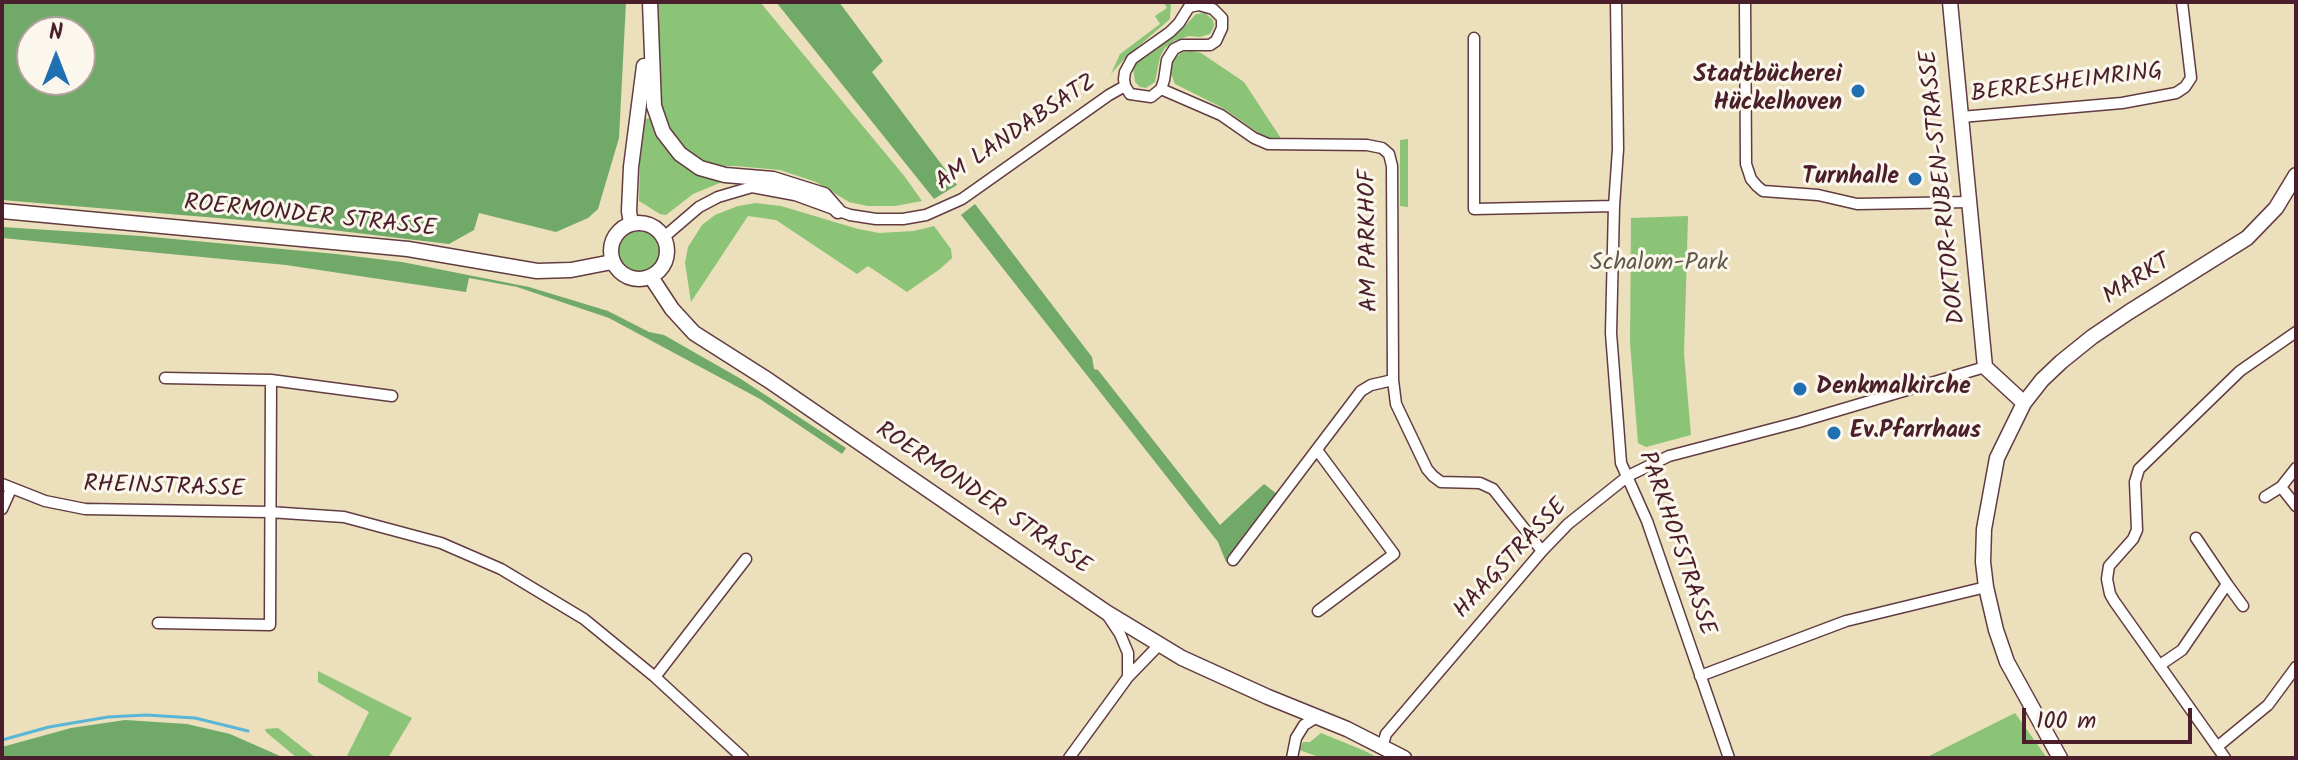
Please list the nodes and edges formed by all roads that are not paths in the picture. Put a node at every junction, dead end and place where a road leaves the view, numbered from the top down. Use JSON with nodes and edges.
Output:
{"nodes":[{"id":1,"x":641,"y":2,"type":"edge"},
{"id":2,"x":650,"y":2,"type":"edge"},
{"id":3,"x":1616,"y":2,"type":"edge"},
{"id":4,"x":1745,"y":2,"type":"edge"},
{"id":5,"x":1950,"y":2,"type":"edge"},
{"id":6,"x":2182,"y":2,"type":"edge"},
{"id":7,"x":1188,"y":4,"type":"edge"},
{"id":8,"x":1474,"y":38,"type":"dead end"},
{"id":9,"x":1125,"y":86,"type":"junction"},
{"id":10,"x":1161,"y":89,"type":"junction"},
{"id":11,"x":1961,"y":117,"type":"junction"},
{"id":12,"x":2295,"y":179,"type":"edge"},
{"id":13,"x":1970,"y":202,"type":"junction"},
{"id":14,"x":1614,"y":206,"type":"junction"},
{"id":15,"x":2,"y":211,"type":"edge"},
{"id":16,"x":838,"y":211,"type":"junction"},
{"id":17,"x":631,"y":224,"type":"junction"},
{"id":18,"x":664,"y":237,"type":"junction"},
{"id":19,"x":612,"y":262,"type":"junction"},
{"id":20,"x":651,"y":277,"type":"junction"},
{"id":21,"x":2296,"y":332,"type":"edge"},
{"id":22,"x":1985,"y":367,"type":"junction"},
{"id":23,"x":165,"y":378,"type":"dead end"},
{"id":24,"x":271,"y":380,"type":"junction"},
{"id":25,"x":1393,"y":380,"type":"junction"},
{"id":26,"x":392,"y":396,"type":"dead end"},
{"id":27,"x":2024,"y":403,"type":"junction"},
{"id":28,"x":1317,"y":450,"type":"junction"},
{"id":29,"x":2296,"y":468,"type":"edge"},
{"id":30,"x":1628,"y":476,"type":"junction"},
{"id":31,"x":7,"y":487,"type":"edge"},
{"id":32,"x":2281,"y":487,"type":"junction"},
{"id":33,"x":2265,"y":497,"type":"dead end"},
{"id":34,"x":2296,"y":506,"type":"edge"},
{"id":35,"x":2,"y":509,"type":"edge"},
{"id":36,"x":269,"y":512,"type":"junction"},
{"id":37,"x":2196,"y":538,"type":"dead end"},
{"id":38,"x":1542,"y":551,"type":"junction"},
{"id":39,"x":746,"y":559,"type":"dead end"},
{"id":40,"x":1233,"y":560,"type":"dead end"},
{"id":41,"x":2227,"y":584,"type":"junction"},
{"id":42,"x":1986,"y":587,"type":"junction"},
{"id":43,"x":2243,"y":606,"type":"dead end"},
{"id":44,"x":1318,"y":611,"type":"dead end"},
{"id":45,"x":1106,"y":612,"type":"junction"},
{"id":46,"x":158,"y":623,"type":"dead end"},
{"id":47,"x":1159,"y":645,"type":"junction"},
{"id":48,"x":2160,"y":665,"type":"junction"},
{"id":49,"x":2296,"y":667,"type":"edge"},
{"id":50,"x":1700,"y":676,"type":"junction"},
{"id":51,"x":655,"y":677,"type":"junction"},
{"id":52,"x":1128,"y":677,"type":"junction"},
{"id":53,"x":1317,"y":717,"type":"junction"},
{"id":54,"x":1382,"y":747,"type":"junction"},
{"id":55,"x":2217,"y":747,"type":"junction"},
{"id":56,"x":743,"y":758,"type":"edge"},
{"id":57,"x":1069,"y":758,"type":"edge"},
{"id":58,"x":1292,"y":758,"type":"edge"},
{"id":59,"x":1404,"y":758,"type":"edge"},
{"id":60,"x":1729,"y":758,"type":"edge"},
{"id":61,"x":2060,"y":758,"type":"edge"},
{"id":62,"x":2225,"y":758,"type":"edge"}],
"edges":[{"from":1,"to":17,"type":"main road"},
{"from":2,"to":16,"type":"main road"},
{"from":3,"to":14,"type":"street","name":"PARKHOFSTRASSE"},
{"from":4,"to":13,"type":"street"},
{"from":5,"to":11,"type":"main road","name":"DOKTOR-RUBEN-STRASSE"},
{"from":6,"to":11,"type":"street","name":"BERRESHEIMRING"},
{"from":7,"to":9,"type":"street","name":"AM LANDABSATZ"},
{"from":7,"to":10,"type":"street","name":"AM LANDABSATZ"},
{"from":8,"to":14,"type":"street"},
{"from":9,"to":10,"type":"street","name":"AM LANDABSATZ"},
{"from":9,"to":16,"type":"street","name":"AM LANDABSATZ"},
{"from":10,"to":25,"type":"street","name":"AM PARKHOF"},
{"from":11,"to":13,"type":"main road","name":"DOKTOR-RUBEN-STRASSE"},
{"from":12,"to":27,"type":"main road","name":"MARKT"},
{"from":13,"to":22,"type":"main road","name":"DOKTOR-RUBEN-STRASSE"},
{"from":14,"to":30,"type":"street","name":"PARKHOFSTRASSE"},
{"from":15,"to":19,"type":"main road","name":"ROERMONDER STRASSE"},
{"from":16,"to":18,"type":"street","name":"AM LANDABSATZ"},
{"from":17,"to":18,"type":"main road"},
{"from":17,"to":19,"type":"main road"},
{"from":18,"to":20,"type":"main road"},
{"from":19,"to":20,"type":"main road"},
{"from":20,"to":45,"type":"main road","name":"ROERMONDER STRASSE"},
{"from":21,"to":48,"type":"street"},
{"from":22,"to":27,"type":"main road"},
{"from":22,"to":30,"type":"street","name":"HAAGSTRASSE"},
{"from":23,"to":24,"type":"street"},
{"from":24,"to":26,"type":"street"},
{"from":24,"to":36,"type":"street","name":"RHEINSTRASSE"},
{"from":25,"to":28,"type":"street"},
{"from":25,"to":38,"type":"street","name":"AM PARKHOF"},
{"from":27,"to":42,"type":"main road","name":"MARKT"},
{"from":28,"to":40,"type":"street"},
{"from":28,"to":44,"type":"street"},
{"from":29,"to":32,"type":"street"},
{"from":30,"to":38,"type":"street","name":"HAAGSTRASSE"},
{"from":30,"to":50,"type":"street","name":"PARKHOFSTRASSE"},
{"from":31,"to":35,"type":"street","name":"RHEINSTRASSE"},
{"from":31,"to":36,"type":"street","name":"RHEINSTRASSE"},
{"from":32,"to":33,"type":"street"},
{"from":32,"to":34,"type":"street"},
{"from":36,"to":46,"type":"street","name":"RHEINSTRASSE"},
{"from":36,"to":51,"type":"street","name":"RHEINSTRASSE"},
{"from":37,"to":41,"type":"street"},
{"from":38,"to":54,"type":"street","name":"HAAGSTRASSE"},
{"from":39,"to":51,"type":"street"},
{"from":41,"to":43,"type":"street"},
{"from":41,"to":48,"type":"street"},
{"from":42,"to":50,"type":"street"},
{"from":42,"to":61,"type":"main road","name":"MARKT"},
{"from":45,"to":47,"type":"main road","name":"ROERMONDER STRASSE"},
{"from":45,"to":52,"type":"street"},
{"from":47,"to":52,"type":"street"},
{"from":47,"to":53,"type":"main road","name":"ROERMONDER STRASSE"},
{"from":48,"to":55,"type":"street"},
{"from":49,"to":55,"type":"street"},
{"from":50,"to":60,"type":"street","name":"PARKHOFSTRASSE"},
{"from":51,"to":56,"type":"street","name":"RHEINSTRASSE"},
{"from":52,"to":57,"type":"street"},
{"from":53,"to":54,"type":"main road","name":"ROERMONDER STRASSE"},
{"from":53,"to":58,"type":"street"},
{"from":54,"to":59,"type":"main road","name":"ROERMONDER STRASSE"},
{"from":55,"to":62,"type":"street"}]}
